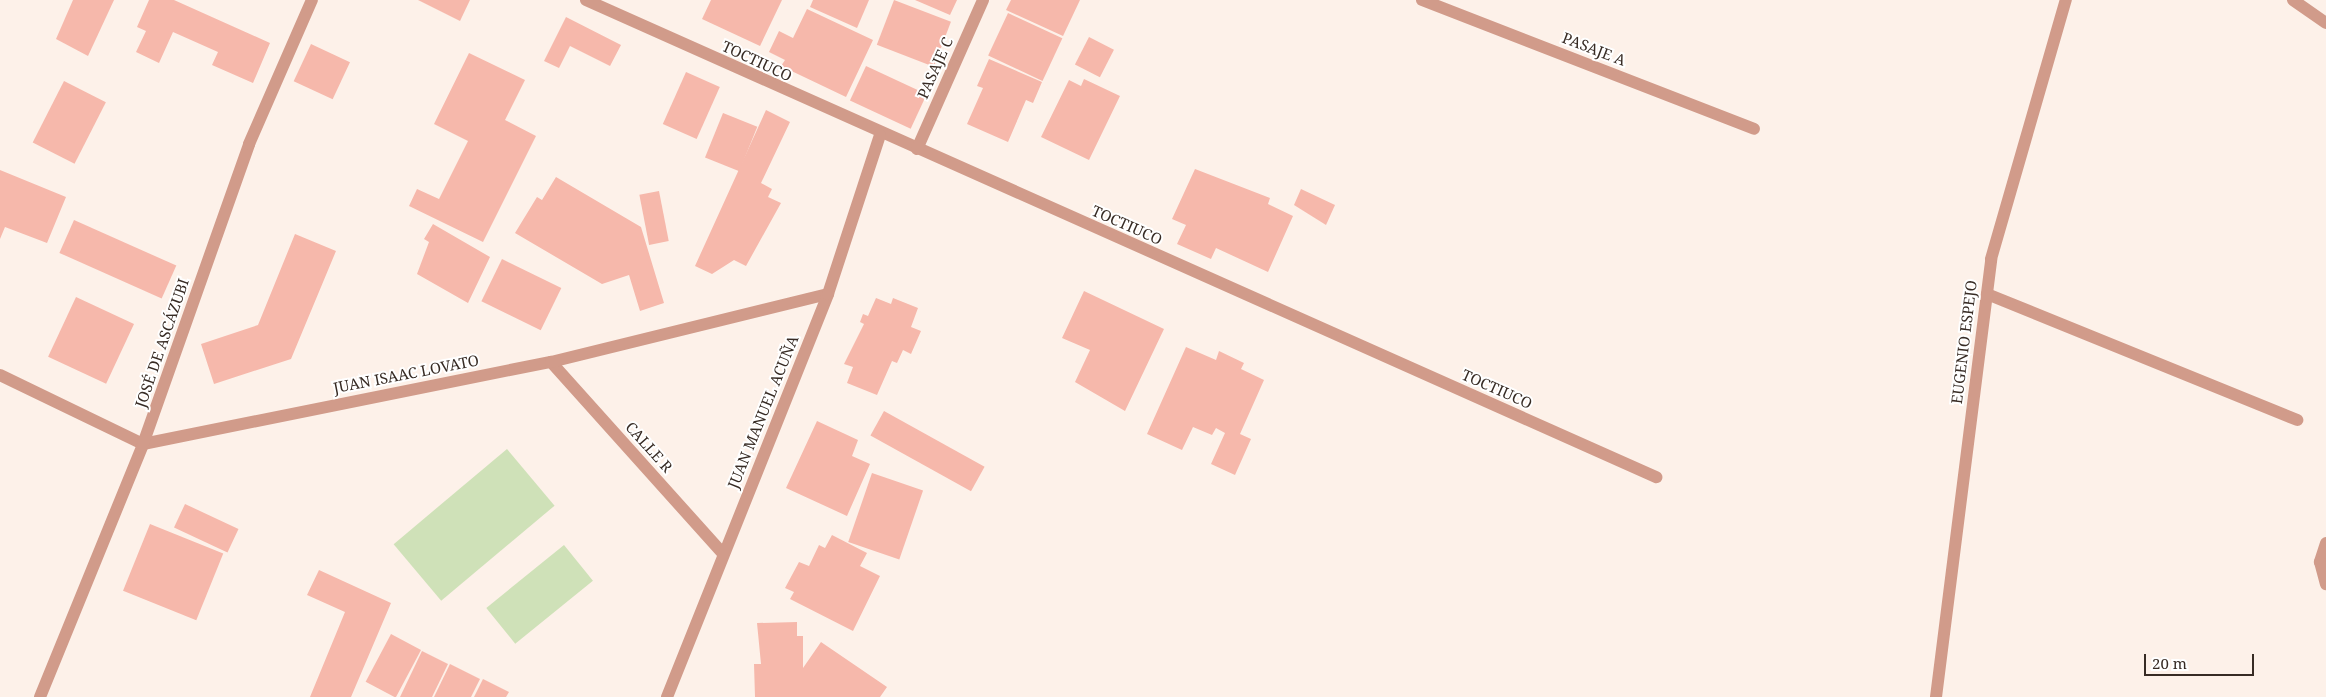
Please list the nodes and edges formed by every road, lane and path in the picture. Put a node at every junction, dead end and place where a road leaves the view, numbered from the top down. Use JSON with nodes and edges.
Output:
{"nodes":[{"id":1,"x":312,"y":0,"type":"edge"},
{"id":2,"x":586,"y":0,"type":"edge"},
{"id":3,"x":983,"y":0,"type":"edge"},
{"id":4,"x":1422,"y":0,"type":"edge"},
{"id":5,"x":2066,"y":0,"type":"edge"},
{"id":6,"x":2293,"y":0,"type":"edge"},
{"id":7,"x":2326,"y":23,"type":"edge"},
{"id":8,"x":1754,"y":129,"type":"dead end"},
{"id":9,"x":880,"y":135,"type":"junction"},
{"id":10,"x":917,"y":149,"type":"junction"},
{"id":11,"x":828,"y":294,"type":"junction"},
{"id":12,"x":1987,"y":294,"type":"junction"},
{"id":13,"x":551,"y":362,"type":"junction"},
{"id":14,"x":0,"y":375,"type":"edge"},
{"id":15,"x":2297,"y":420,"type":"dead end"},
{"id":16,"x":143,"y":444,"type":"junction"},
{"id":17,"x":1656,"y":477,"type":"dead end"},
{"id":18,"x":2326,"y":543,"type":"edge"},
{"id":19,"x":723,"y":554,"type":"junction"},
{"id":20,"x":2326,"y":584,"type":"edge"},
{"id":21,"x":40,"y":697,"type":"edge"},
{"id":22,"x":666,"y":697,"type":"edge"},
{"id":23,"x":1936,"y":697,"type":"edge"}],
"edges":[{"from":1,"to":16,"type":"street","name":"JOSÉ DE ASCÁZUBI"},
{"from":2,"to":9,"type":"street","name":"TOCTIUCO"},
{"from":3,"to":10,"type":"street","name":"PASAJE C"},
{"from":4,"to":8,"type":"street","name":"PASAJE A"},
{"from":5,"to":12,"type":"street","name":"EUGENIO ESPEJO"},
{"from":6,"to":7,"type":"street"},
{"from":9,"to":10,"type":"street","name":"TOCTIUCO"},
{"from":9,"to":11,"type":"street","name":"JUAN MANUEL ACUÑA"},
{"from":10,"to":17,"type":"street","name":"TOCTIUCO"},
{"from":11,"to":13,"type":"street","name":"JUAN ISAAC LOVATO"},
{"from":11,"to":19,"type":"street","name":"JUAN MANUEL ACUÑA"},
{"from":12,"to":15,"type":"street"},
{"from":12,"to":23,"type":"street","name":"EUGENIO ESPEJO"},
{"from":13,"to":16,"type":"street","name":"JUAN ISAAC LOVATO"},
{"from":13,"to":19,"type":"street","name":"CALLE R"},
{"from":14,"to":16,"type":"street"},
{"from":16,"to":21,"type":"street","name":"JOSÉ DE ASCÁZUBI"},
{"from":18,"to":20,"type":"street"},
{"from":19,"to":22,"type":"street","name":"JUAN MANUEL ACUÑA"}]}
